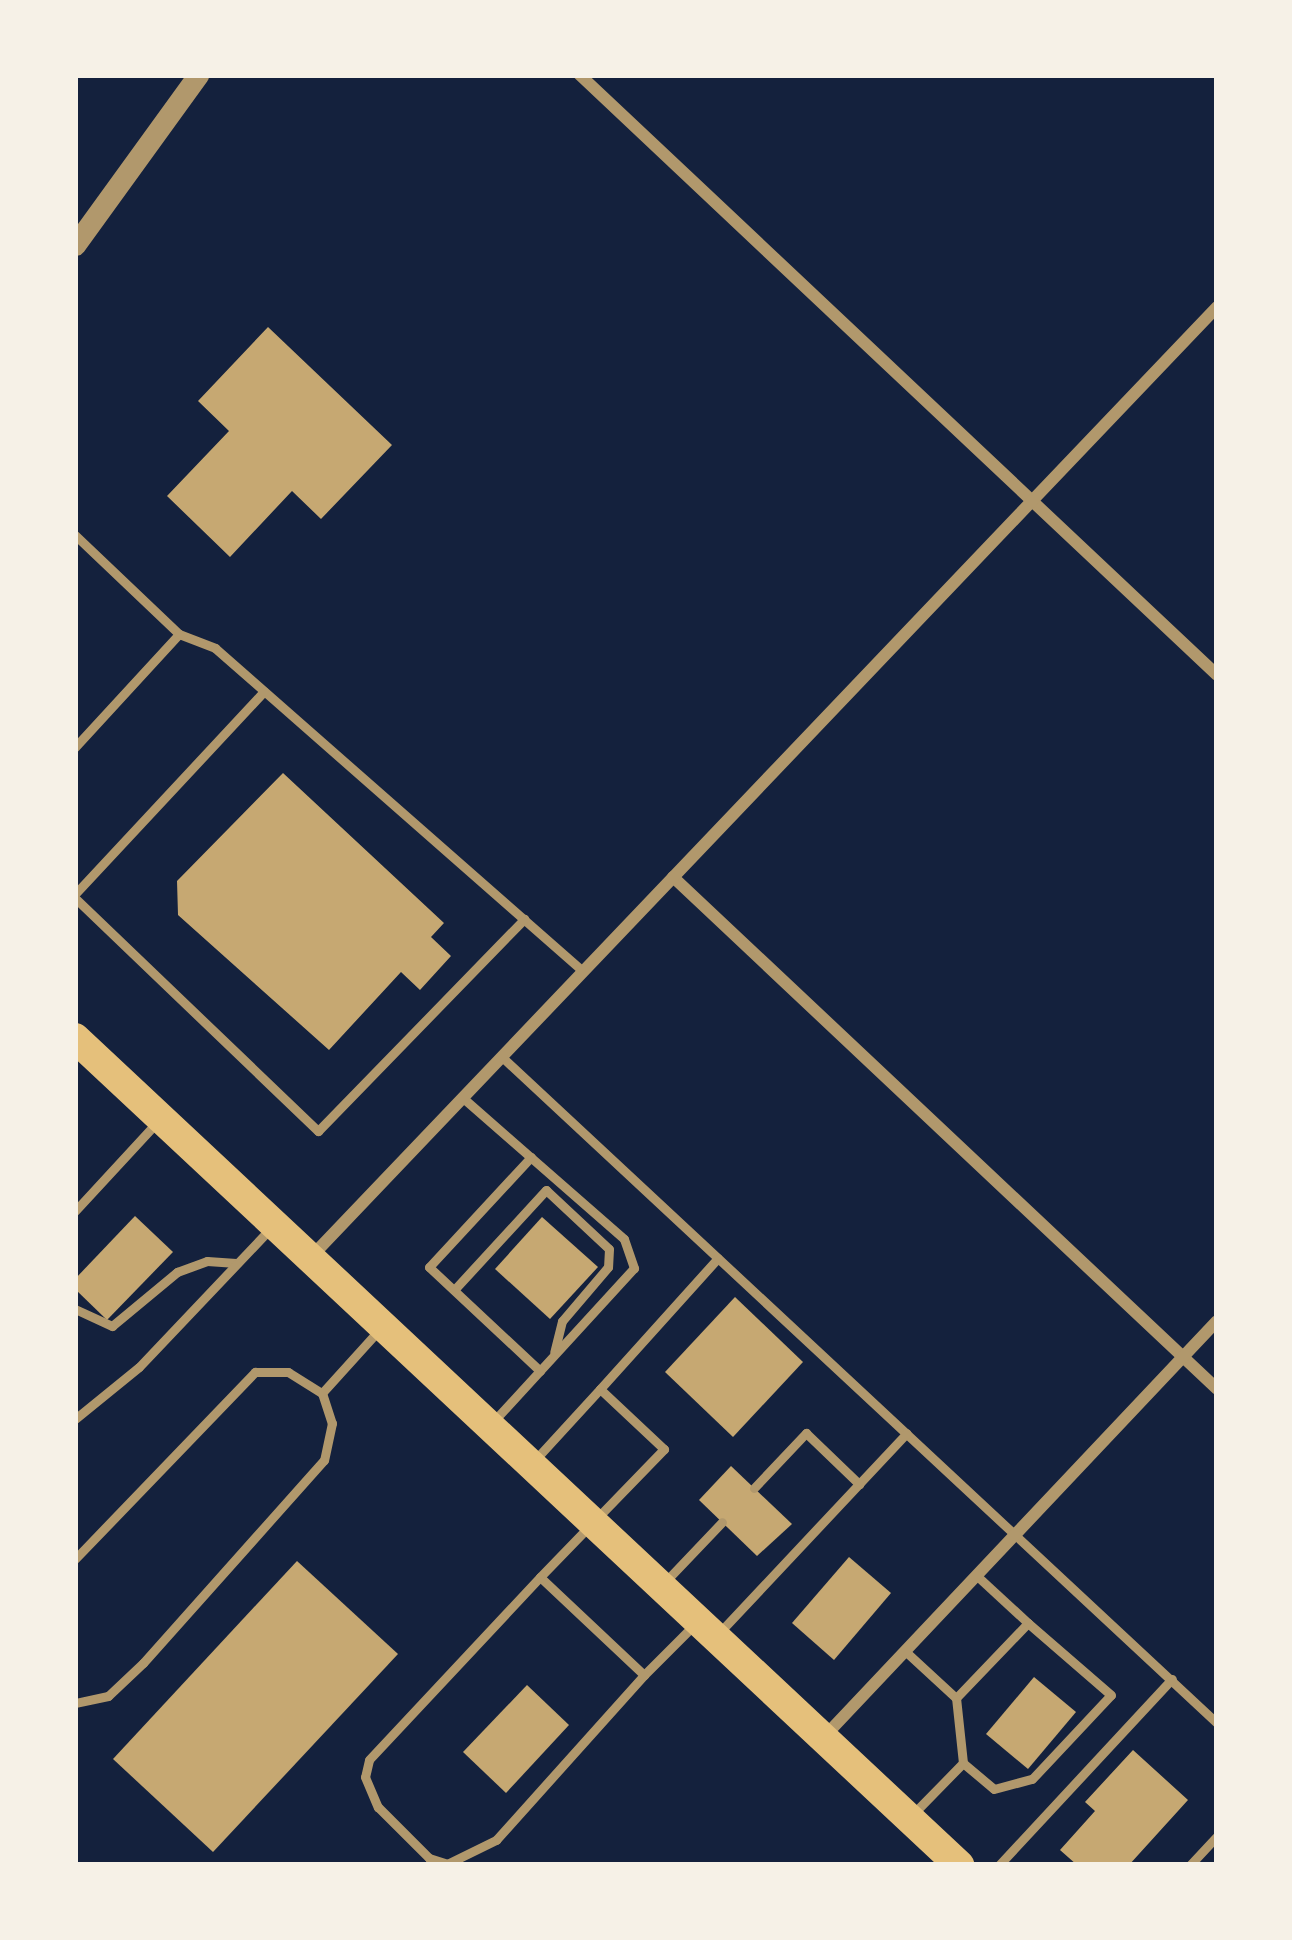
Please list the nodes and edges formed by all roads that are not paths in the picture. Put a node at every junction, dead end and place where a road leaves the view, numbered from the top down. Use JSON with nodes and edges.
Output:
{"nodes":[{"id":1,"x":198,"y":75,"type":"edge"},
{"id":2,"x":580,"y":75,"type":"edge"},
{"id":3,"x":75,"y":245,"type":"edge"},
{"id":4,"x":1217,"y":307,"type":"edge"},
{"id":5,"x":1032,"y":501,"type":"junction"},
{"id":6,"x":75,"y":535,"type":"edge"},
{"id":7,"x":179,"y":634,"type":"junction"},
{"id":8,"x":1217,"y":675,"type":"edge"},
{"id":9,"x":264,"y":691,"type":"junction"},
{"id":10,"x":75,"y":747,"type":"edge"},
{"id":11,"x":673,"y":877,"type":"junction"},
{"id":12,"x":75,"y":896,"type":"edge"},
{"id":13,"x":524,"y":919,"type":"junction"},
{"id":14,"x":584,"y":970,"type":"junction"},
{"id":15,"x":75,"y":1038,"type":"edge"},
{"id":16,"x":502,"y":1057,"type":"junction"},
{"id":17,"x":463,"y":1098,"type":"junction"},
{"id":18,"x":161,"y":1118,"type":"junction"},
{"id":19,"x":531,"y":1157,"type":"junction"},
{"id":20,"x":75,"y":1210,"type":"edge"},
{"id":21,"x":274,"y":1225,"type":"junction"},
{"id":22,"x":310,"y":1258,"type":"junction"},
{"id":23,"x":718,"y":1258,"type":"junction"},
{"id":24,"x":236,"y":1263,"type":"junction"},
{"id":25,"x":454,"y":1290,"type":"junction"},
{"id":26,"x":75,"y":1309,"type":"edge"},
{"id":27,"x":1217,"y":1321,"type":"edge"},
{"id":28,"x":383,"y":1326,"type":"junction"},
{"id":29,"x":553,"y":1357,"type":"junction"},
{"id":30,"x":1183,"y":1357,"type":"junction"},
{"id":31,"x":540,"y":1371,"type":"junction"},
{"id":32,"x":600,"y":1389,"type":"junction"},
{"id":33,"x":1217,"y":1389,"type":"edge"},
{"id":34,"x":322,"y":1393,"type":"junction"},
{"id":35,"x":77,"y":1413,"type":"edge"},
{"id":36,"x":490,"y":1425,"type":"junction"},
{"id":37,"x":907,"y":1433,"type":"junction"},
{"id":38,"x":530,"y":1465,"type":"junction"},
{"id":39,"x":859,"y":1484,"type":"junction"},
{"id":40,"x":754,"y":1489,"type":"dead end"},
{"id":41,"x":722,"y":1522,"type":"dead end"},
{"id":42,"x":593,"y":1523,"type":"junction"},
{"id":43,"x":1018,"y":1532,"type":"junction"},
{"id":44,"x":75,"y":1559,"type":"edge"},
{"id":45,"x":976,"y":1576,"type":"junction"},
{"id":46,"x":540,"y":1577,"type":"junction"},
{"id":47,"x":661,"y":1586,"type":"junction"},
{"id":48,"x":1028,"y":1623,"type":"junction"},
{"id":49,"x":707,"y":1629,"type":"junction"},
{"id":50,"x":905,"y":1652,"type":"junction"},
{"id":51,"x":644,"y":1675,"type":"junction"},
{"id":52,"x":1172,"y":1679,"type":"junction"},
{"id":53,"x":956,"y":1698,"type":"junction"},
{"id":54,"x":75,"y":1703,"type":"edge"},
{"id":55,"x":1217,"y":1724,"type":"edge"},
{"id":56,"x":823,"y":1738,"type":"junction"},
{"id":57,"x":963,"y":1762,"type":"junction"},
{"id":58,"x":909,"y":1818,"type":"junction"},
{"id":59,"x":1217,"y":1836,"type":"edge"},
{"id":60,"x":959,"y":1865,"type":"edge"},
{"id":61,"x":999,"y":1865,"type":"edge"},
{"id":62,"x":1190,"y":1865,"type":"edge"}],
"edges":[{"from":1,"to":3,"type":"street"},
{"from":2,"to":5,"type":"street"},
{"from":4,"to":5,"type":"street"},
{"from":5,"to":8,"type":"street"},
{"from":5,"to":11,"type":"street"},
{"from":6,"to":7,"type":"lane"},
{"from":7,"to":9,"type":"lane"},
{"from":7,"to":10,"type":"lane"},
{"from":9,"to":12,"type":"lane"},
{"from":9,"to":13,"type":"lane"},
{"from":11,"to":14,"type":"street"},
{"from":11,"to":30,"type":"street"},
{"from":12,"to":13,"type":"lane"},
{"from":13,"to":14,"type":"lane"},
{"from":14,"to":16,"type":"street"},
{"from":15,"to":18,"type":"main road"},
{"from":16,"to":17,"type":"street"},
{"from":16,"to":23,"type":"lane"},
{"from":17,"to":19,"type":"lane"},
{"from":17,"to":22,"type":"street"},
{"from":18,"to":20,"type":"lane"},
{"from":18,"to":21,"type":"main road"},
{"from":19,"to":25,"type":"lane"},
{"from":19,"to":29,"type":"lane"},
{"from":21,"to":22,"type":"main road"},
{"from":21,"to":24,"type":"lane"},
{"from":22,"to":28,"type":"main road"},
{"from":23,"to":32,"type":"lane"},
{"from":23,"to":37,"type":"lane"},
{"from":24,"to":26,"type":"lane"},
{"from":24,"to":35,"type":"lane"},
{"from":25,"to":29,"type":"lane"},
{"from":25,"to":31,"type":"lane"},
{"from":27,"to":30,"type":"street"},
{"from":28,"to":34,"type":"lane"},
{"from":28,"to":36,"type":"main road"},
{"from":29,"to":31,"type":"lane"},
{"from":30,"to":33,"type":"street"},
{"from":30,"to":43,"type":"street"},
{"from":31,"to":36,"type":"lane"},
{"from":32,"to":38,"type":"lane"},
{"from":32,"to":42,"type":"lane"},
{"from":34,"to":44,"type":"lane"},
{"from":34,"to":54,"type":"lane"},
{"from":36,"to":38,"type":"main road"},
{"from":37,"to":39,"type":"lane"},
{"from":37,"to":43,"type":"lane"},
{"from":38,"to":42,"type":"main road"},
{"from":39,"to":40,"type":"lane"},
{"from":39,"to":49,"type":"lane"},
{"from":41,"to":47,"type":"lane"},
{"from":42,"to":46,"type":"lane"},
{"from":42,"to":47,"type":"main road"},
{"from":43,"to":45,"type":"street"},
{"from":43,"to":52,"type":"lane"},
{"from":45,"to":48,"type":"lane"},
{"from":45,"to":50,"type":"street"},
{"from":46,"to":51,"type":"lane"},
{"from":46,"to":51,"type":"lane"},
{"from":47,"to":49,"type":"main road"},
{"from":48,"to":53,"type":"lane"},
{"from":48,"to":57,"type":"lane"},
{"from":49,"to":51,"type":"lane"},
{"from":49,"to":56,"type":"main road"},
{"from":50,"to":53,"type":"lane"},
{"from":50,"to":56,"type":"street"},
{"from":52,"to":55,"type":"lane"},
{"from":52,"to":61,"type":"lane"},
{"from":53,"to":57,"type":"lane"},
{"from":56,"to":58,"type":"main road"},
{"from":57,"to":58,"type":"lane"},
{"from":58,"to":60,"type":"main road"},
{"from":59,"to":62,"type":"lane"}]}
